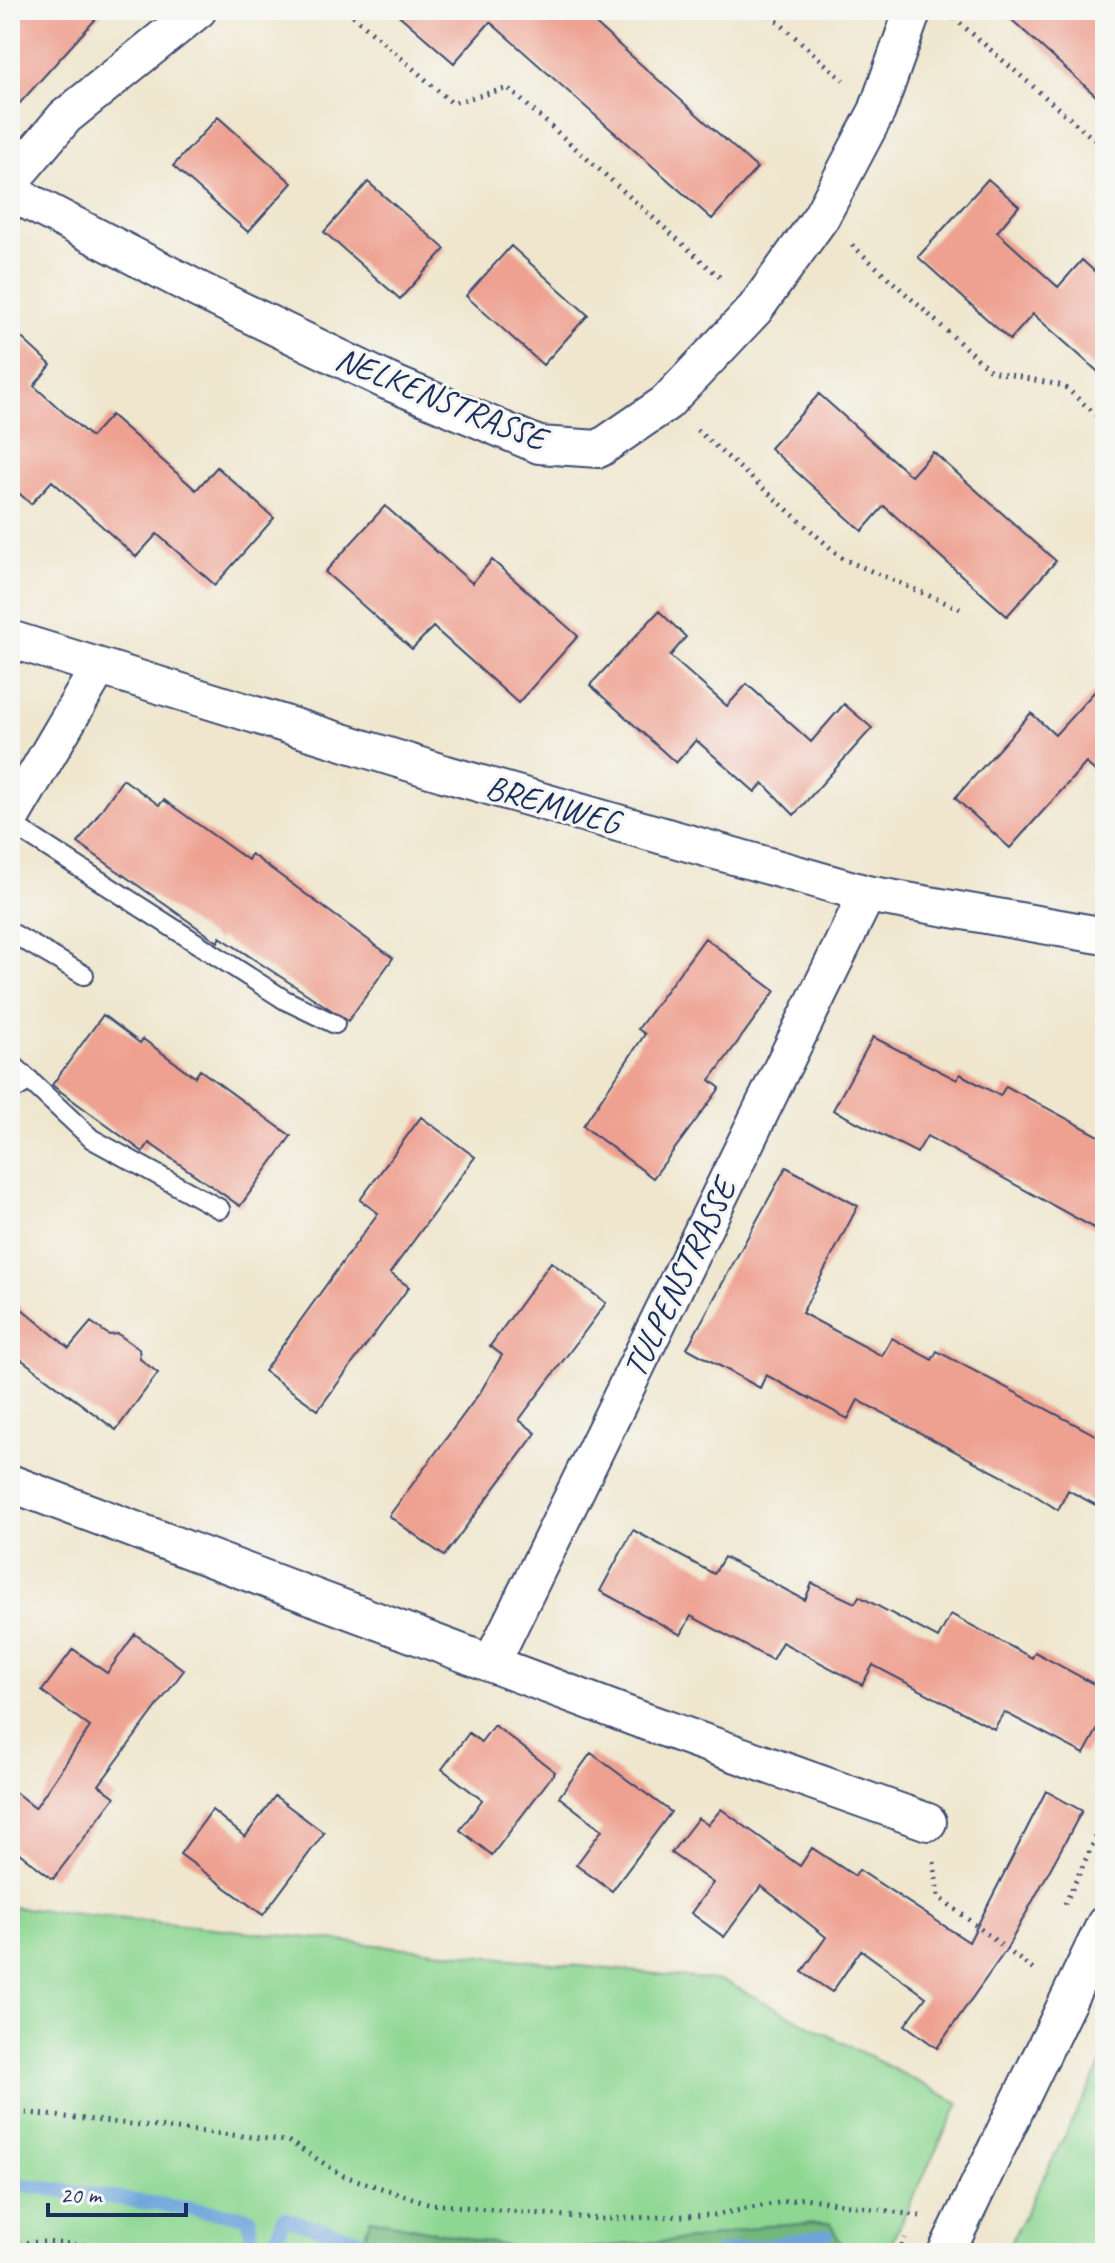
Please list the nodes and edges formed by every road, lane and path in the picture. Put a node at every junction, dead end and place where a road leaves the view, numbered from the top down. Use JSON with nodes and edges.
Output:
{"nodes":[{"id":1,"x":198,"y":10,"type":"edge"},
{"id":2,"x":347,"y":10,"type":"edge"},
{"id":3,"x":765,"y":10,"type":"edge"},
{"id":4,"x":913,"y":10,"type":"edge"},
{"id":5,"x":944,"y":10,"type":"edge"},
{"id":6,"x":877,"y":111,"type":"junction"},
{"id":7,"x":1105,"y":149,"type":"edge"},
{"id":8,"x":10,"y":182,"type":"edge"},
{"id":9,"x":10,"y":192,"type":"edge"},
{"id":10,"x":821,"y":217,"type":"junction"},
{"id":11,"x":755,"y":309,"type":"junction"},
{"id":12,"x":666,"y":403,"type":"junction"},
{"id":13,"x":1105,"y":423,"type":"edge"},
{"id":14,"x":963,"y":610,"type":"dead end"},
{"id":15,"x":10,"y":639,"type":"edge"},
{"id":16,"x":98,"y":669,"type":"junction"},
{"id":17,"x":10,"y":821,"type":"edge"},
{"id":18,"x":867,"y":894,"type":"junction"},
{"id":19,"x":10,"y":932,"type":"edge"},
{"id":20,"x":1105,"y":936,"type":"edge"},
{"id":21,"x":84,"y":975,"type":"dead end"},
{"id":22,"x":335,"y":1024,"type":"dead end"},
{"id":23,"x":10,"y":1062,"type":"edge"},
{"id":24,"x":30,"y":1080,"type":"junction"},
{"id":25,"x":10,"y":1092,"type":"edge"},
{"id":26,"x":220,"y":1209,"type":"dead end"},
{"id":27,"x":10,"y":1483,"type":"edge"},
{"id":28,"x":492,"y":1662,"type":"junction"},
{"id":29,"x":928,"y":1822,"type":"joint"},
{"id":30,"x":1105,"y":1924,"type":"edge"},
{"id":31,"x":1076,"y":1990,"type":"junction"},
{"id":32,"x":10,"y":2111,"type":"edge"},
{"id":33,"x":953,"y":2238,"type":"edge"},
{"id":34,"x":10,"y":2243,"type":"edge"},
{"id":35,"x":190,"y":2253,"type":"edge"}],
"edges":[{"from":1,"to":8,"type":"street"},
{"from":2,"to":11,"type":"path"},
{"from":3,"to":6,"type":"path"},
{"from":4,"to":6,"type":"street","name":"NELKENSTRASSE"},
{"from":5,"to":7,"type":"path"},
{"from":6,"to":10,"type":"street","name":"NELKENSTRASSE"},
{"from":9,"to":12,"type":"street","name":"NELKENSTRASSE"},
{"from":10,"to":11,"type":"street","name":"NELKENSTRASSE"},
{"from":10,"to":13,"type":"path"},
{"from":11,"to":12,"type":"street","name":"NELKENSTRASSE"},
{"from":12,"to":14,"type":"path"},
{"from":15,"to":16,"type":"street","name":"BREMWEG"},
{"from":16,"to":17,"type":"street"},
{"from":16,"to":18,"type":"street","name":"BREMWEG"},
{"from":17,"to":22,"type":"lane"},
{"from":18,"to":20,"type":"street","name":"BREMWEG"},
{"from":18,"to":28,"type":"street","name":"TULPENSTRASSE"},
{"from":19,"to":21,"type":"lane"},
{"from":23,"to":24,"type":"lane"},
{"from":24,"to":25,"type":"lane"},
{"from":24,"to":26,"type":"lane"},
{"from":27,"to":28,"type":"street"},
{"from":28,"to":29,"type":"street"},
{"from":29,"to":31,"type":"path"},
{"from":30,"to":31,"type":"street"},
{"from":31,"to":33,"type":"street"},
{"from":32,"to":33,"type":"path"},
{"from":34,"to":35,"type":"path"}]}
